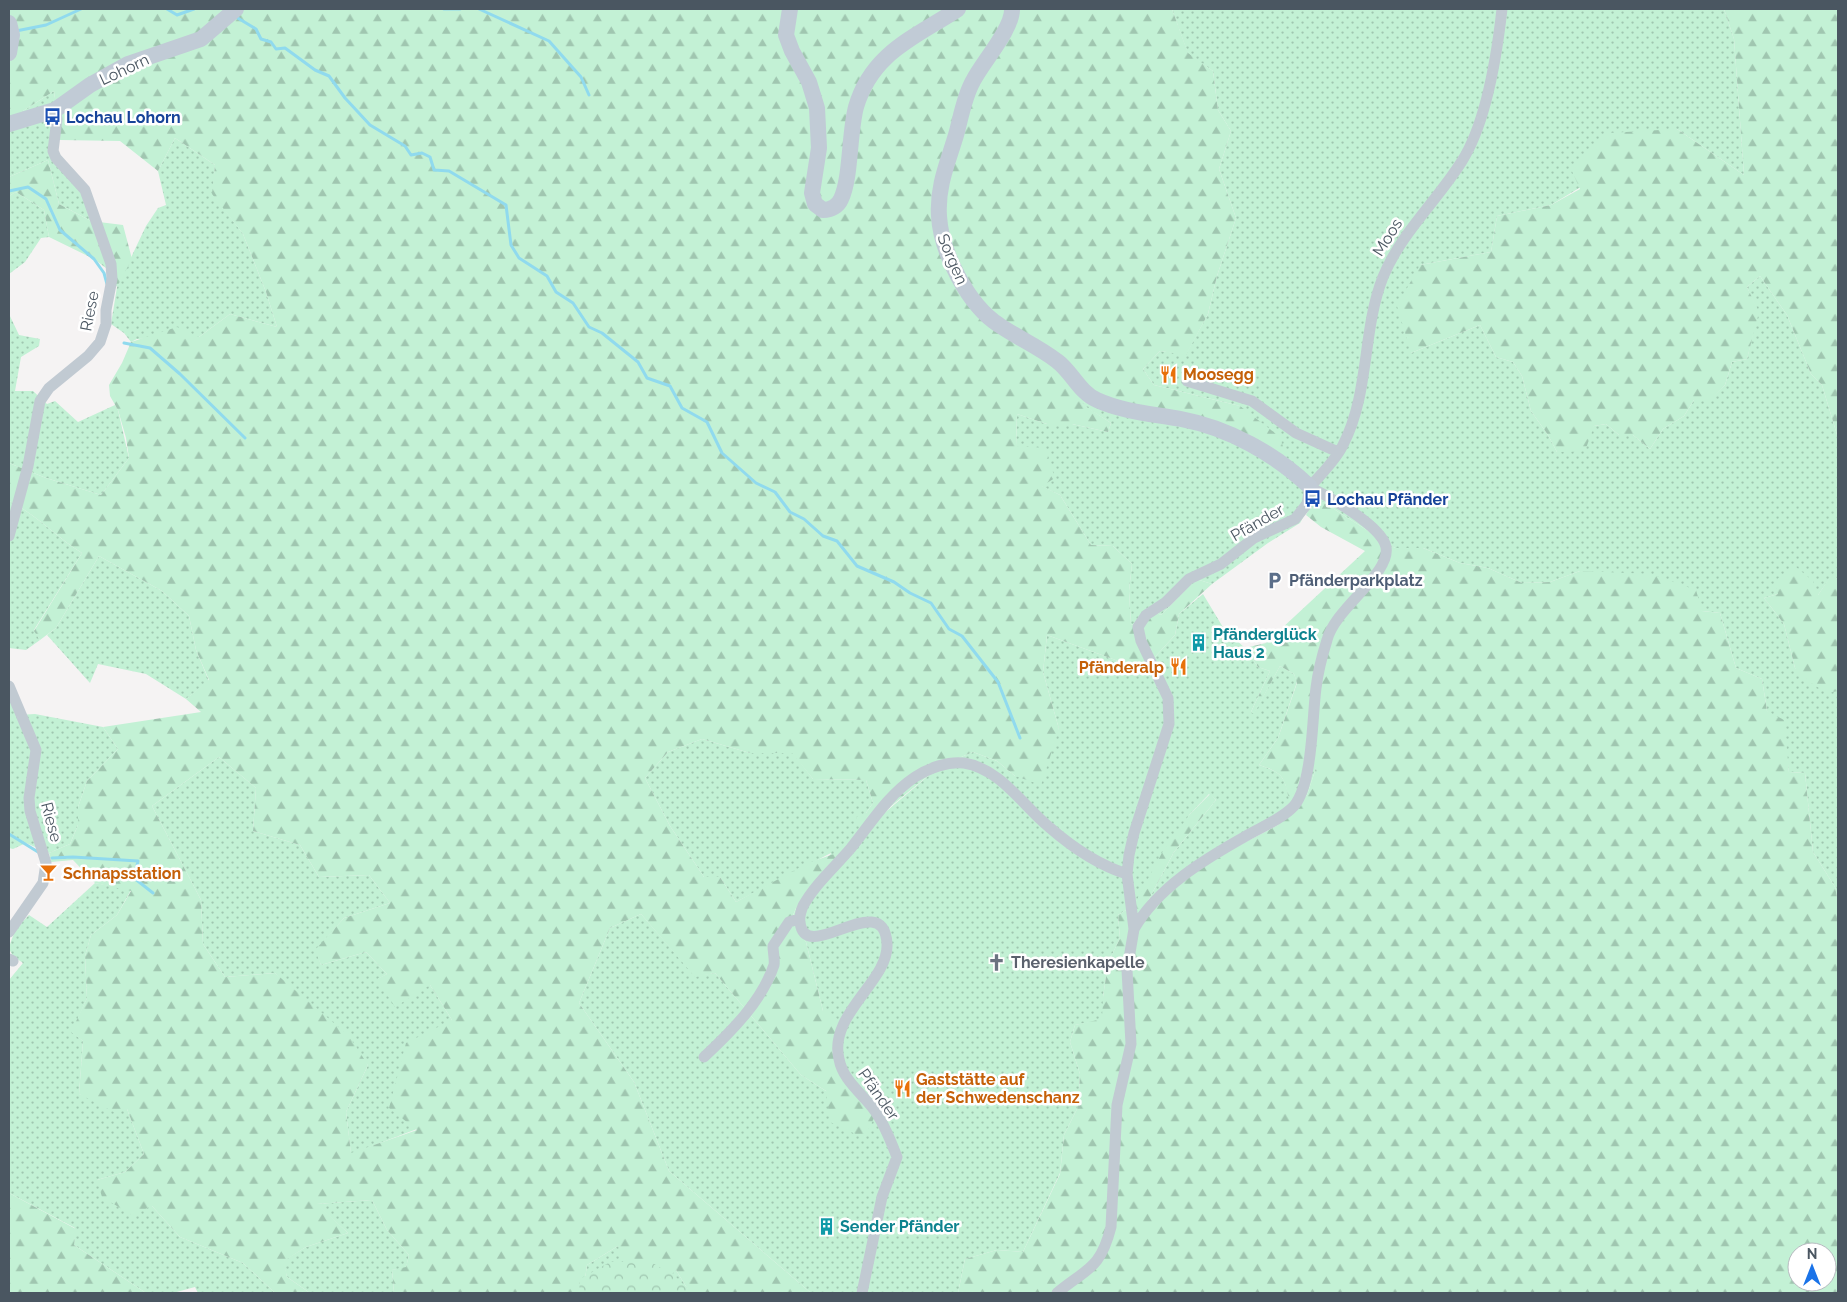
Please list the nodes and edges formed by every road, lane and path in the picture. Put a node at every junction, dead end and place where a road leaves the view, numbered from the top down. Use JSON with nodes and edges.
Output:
{"nodes":[{"id":1,"x":790,"y":9,"type":"edge"},
{"id":2,"x":958,"y":9,"type":"edge"},
{"id":3,"x":1012,"y":9,"type":"edge"},
{"id":4,"x":1502,"y":9,"type":"edge"},
{"id":5,"x":232,"y":12,"type":"edge"},
{"id":6,"x":10,"y":28,"type":"edge"},
{"id":7,"x":9,"y":53,"type":"edge"},
{"id":8,"x":55,"y":110,"type":"junction"},
{"id":9,"x":9,"y":124,"type":"edge"},
{"id":10,"x":1186,"y":381,"type":"dead end"},
{"id":11,"x":1338,"y":452,"type":"junction"},
{"id":12,"x":1310,"y":487,"type":"junction"},
{"id":13,"x":9,"y":536,"type":"edge"},
{"id":14,"x":9,"y":686,"type":"edge"},
{"id":15,"x":1127,"y":874,"type":"junction"},
{"id":16,"x":800,"y":919,"type":"junction"},
{"id":17,"x":1134,"y":929,"type":"junction"},
{"id":18,"x":9,"y":932,"type":"edge"},
{"id":19,"x":704,"y":1057,"type":"dead end"},
{"id":20,"x":862,"y":1293,"type":"edge"},
{"id":21,"x":1056,"y":1293,"type":"edge"}],
"edges":[{"from":1,"to":2,"type":"street"},
{"from":3,"to":12,"type":"street","name":"Sorgen"},
{"from":4,"to":11,"type":"street","name":"Moos"},
{"from":5,"to":8,"type":"street","name":"Lohorn"},
{"from":6,"to":7,"type":"street"},
{"from":8,"to":9,"type":"street","name":"Lohorn"},
{"from":8,"to":13,"type":"street","name":"Riese"},
{"from":10,"to":11,"type":"street"},
{"from":11,"to":12,"type":"street","name":"Moos"},
{"from":12,"to":15,"type":"street","name":"Pfänder"},
{"from":12,"to":17,"type":"street","name":"Pfänder"},
{"from":14,"to":18,"type":"street","name":"Riese"},
{"from":15,"to":16,"type":"street"},
{"from":15,"to":17,"type":"street","name":"Pfänder"},
{"from":16,"to":19,"type":"street"},
{"from":16,"to":20,"type":"street","name":"Pfänder"},
{"from":17,"to":21,"type":"street","name":"Pfänder"}]}
